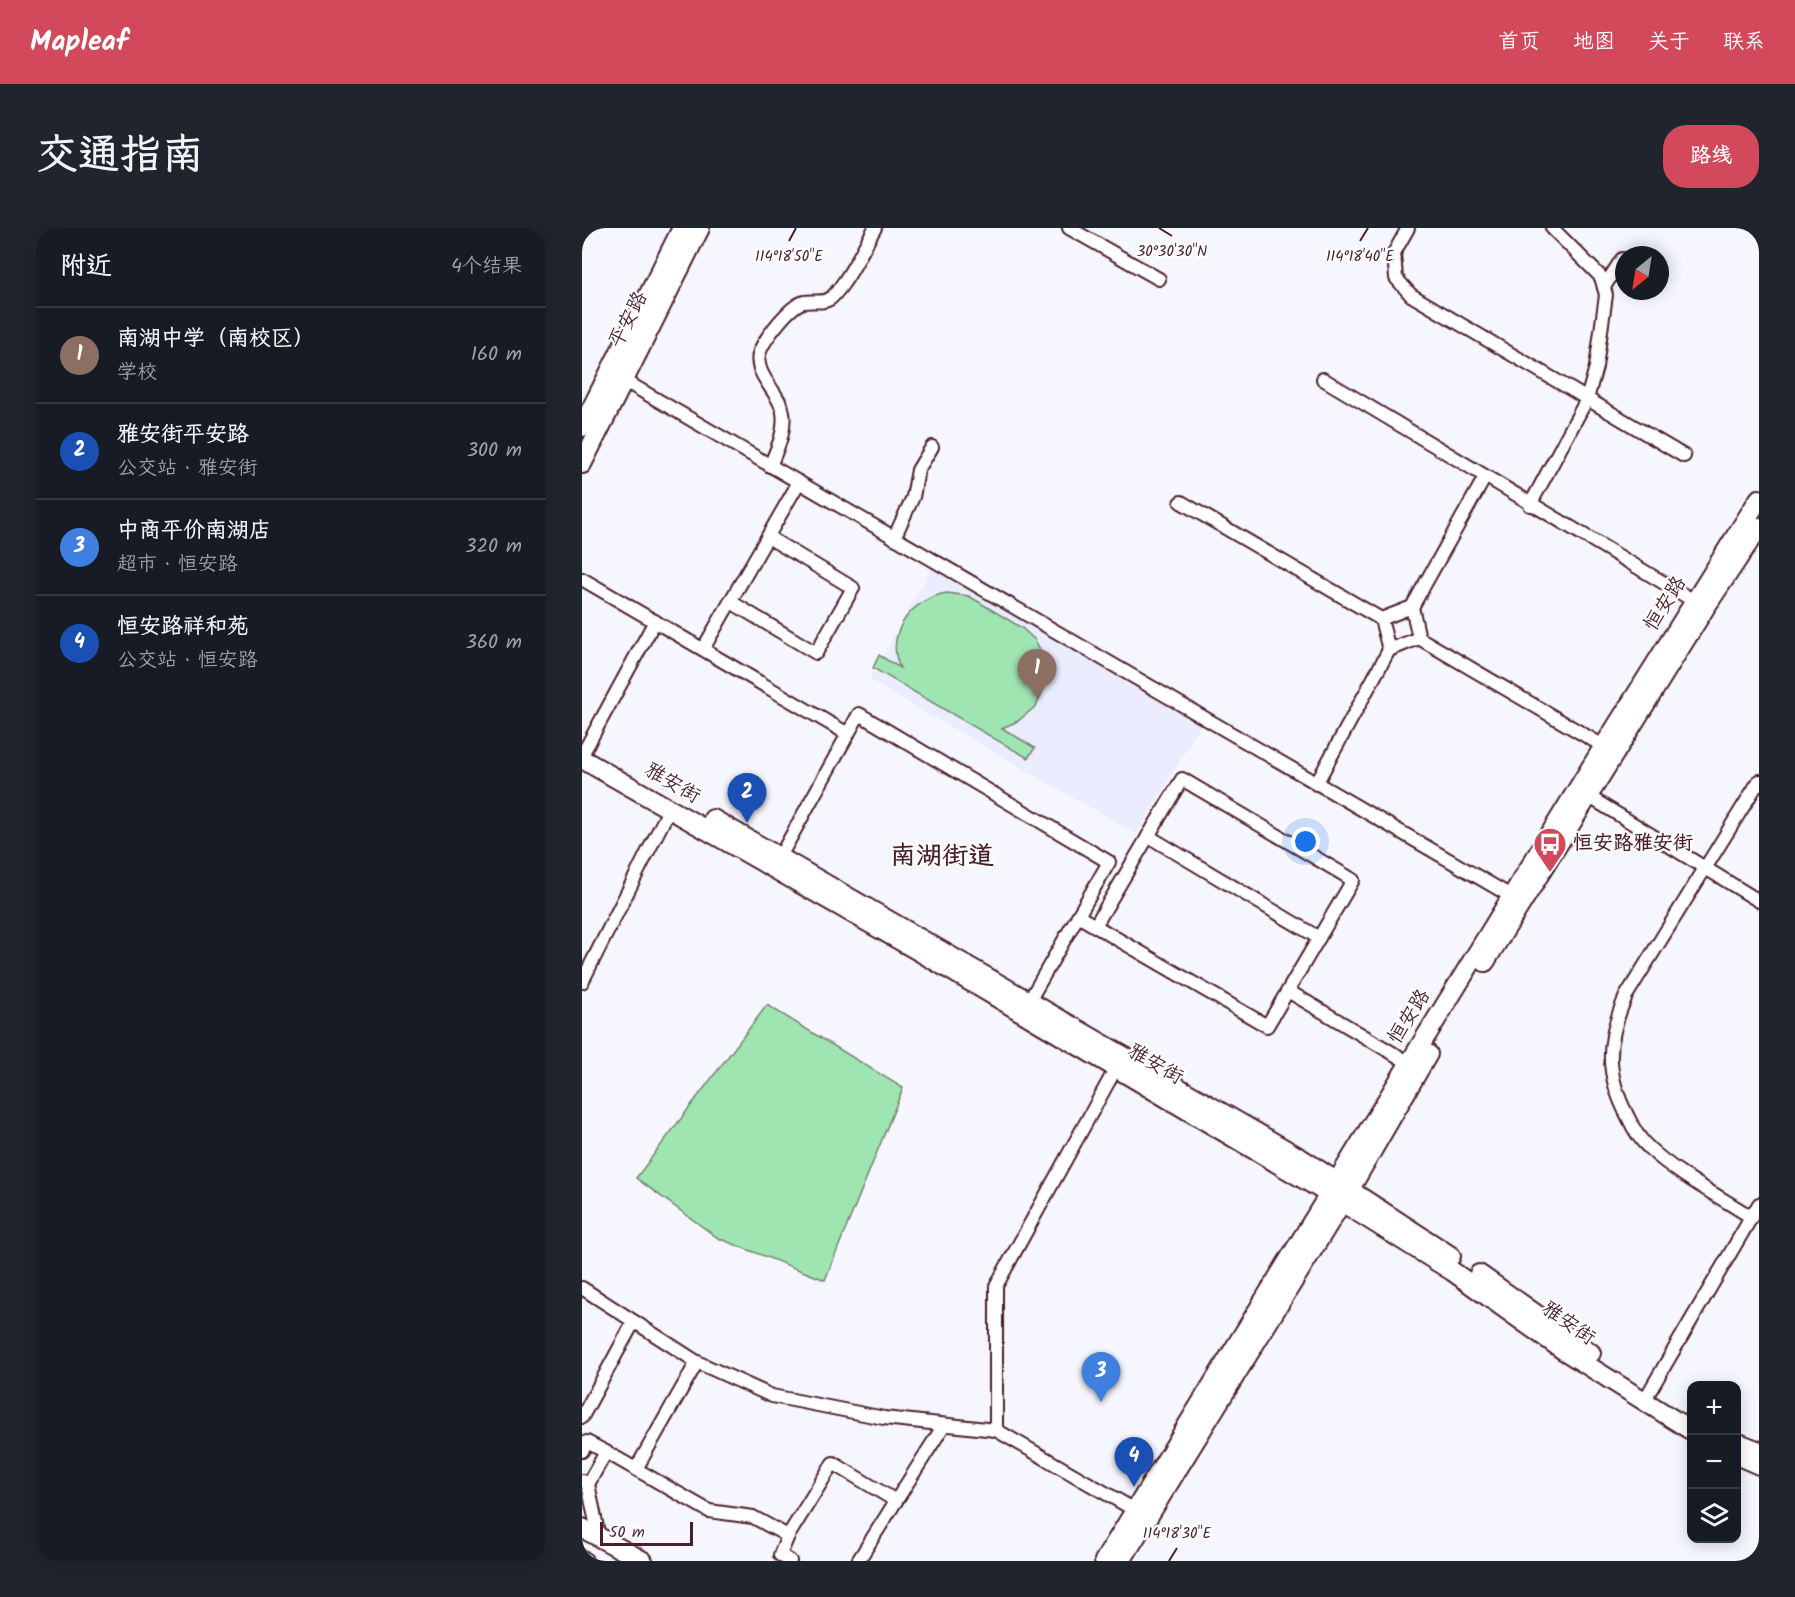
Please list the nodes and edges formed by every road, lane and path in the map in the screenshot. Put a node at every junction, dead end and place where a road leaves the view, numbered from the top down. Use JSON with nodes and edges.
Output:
{"nodes":[{"id":1,"x":682,"y":228,"type":"edge"},
{"id":2,"x":700,"y":228,"type":"edge"},
{"id":3,"x":875,"y":228,"type":"edge"},
{"id":4,"x":1069,"y":228,"type":"edge"},
{"id":5,"x":1408,"y":228,"type":"edge"},
{"id":6,"x":1552,"y":228,"type":"edge"},
{"id":7,"x":1615,"y":270,"type":"edge"},
{"id":8,"x":1159,"y":279,"type":"dead end"},
{"id":9,"x":1604,"y":287,"type":"junction"},
{"id":10,"x":617,"y":376,"type":"junction"},
{"id":11,"x":1323,"y":379,"type":"dead end"},
{"id":12,"x":1587,"y":399,"type":"junction"},
{"id":13,"x":582,"y":427,"type":"edge"},
{"id":14,"x":932,"y":447,"type":"dead end"},
{"id":15,"x":1684,"y":456,"type":"dead end"},
{"id":16,"x":582,"y":464,"type":"edge"},
{"id":17,"x":771,"y":466,"type":"junction"},
{"id":18,"x":1485,"y":477,"type":"junction"},
{"id":19,"x":799,"y":482,"type":"junction"},
{"id":20,"x":1759,"y":499,"type":"edge"},
{"id":21,"x":1181,"y":502,"type":"dead end"},
{"id":22,"x":1530,"y":505,"type":"junction"},
{"id":23,"x":1759,"y":527,"type":"edge"},
{"id":24,"x":768,"y":537,"type":"junction"},
{"id":25,"x":894,"y":538,"type":"junction"},
{"id":26,"x":582,"y":579,"type":"edge"},
{"id":27,"x":730,"y":602,"type":"junction"},
{"id":28,"x":1699,"y":605,"type":"junction"},
{"id":29,"x":1412,"y":607,"type":"junction"},
{"id":30,"x":1380,"y":619,"type":"junction"},
{"id":31,"x":655,"y":621,"type":"junction"},
{"id":32,"x":1419,"y":638,"type":"junction"},
{"id":33,"x":704,"y":650,"type":"junction"},
{"id":34,"x":1389,"y":650,"type":"junction"},
{"id":35,"x":848,"y":734,"type":"junction"},
{"id":36,"x":1609,"y":749,"type":"junction"},
{"id":37,"x":583,"y":752,"type":"edge"},
{"id":38,"x":1759,"y":781,"type":"edge"},
{"id":39,"x":1316,"y":784,"type":"junction"},
{"id":40,"x":1583,"y":793,"type":"junction"},
{"id":41,"x":670,"y":808,"type":"junction"},
{"id":42,"x":1148,"y":836,"type":"junction"},
{"id":43,"x":776,"y":863,"type":"junction"},
{"id":44,"x":1705,"y":868,"type":"junction"},
{"id":45,"x":1517,"y":900,"type":"junction"},
{"id":46,"x":1759,"y":901,"type":"edge"},
{"id":47,"x":1078,"y":916,"type":"junction"},
{"id":48,"x":1095,"y":926,"type":"junction"},
{"id":49,"x":1319,"y":938,"type":"junction"},
{"id":50,"x":582,"y":982,"type":"edge"},
{"id":51,"x":1288,"y":991,"type":"junction"},
{"id":52,"x":1026,"y":1007,"type":"junction"},
{"id":53,"x":1414,"y":1066,"type":"junction"},
{"id":54,"x":1116,"y":1068,"type":"junction"},
{"id":55,"x":1339,"y":1191,"type":"junction"},
{"id":56,"x":1759,"y":1204,"type":"edge"},
{"id":57,"x":1751,"y":1216,"type":"junction"},
{"id":58,"x":582,"y":1288,"type":"edge"},
{"id":59,"x":633,"y":1323,"type":"junction"},
{"id":60,"x":697,"y":1362,"type":"junction"},
{"id":61,"x":1647,"y":1396,"type":"junction"},
{"id":62,"x":1687,"y":1415,"type":"edge"},
{"id":63,"x":582,"y":1417,"type":"edge"},
{"id":64,"x":944,"y":1425,"type":"junction"},
{"id":65,"x":1687,"y":1427,"type":"edge"},
{"id":66,"x":996,"y":1430,"type":"junction"},
{"id":67,"x":584,"y":1444,"type":"edge"},
{"id":68,"x":1741,"y":1444,"type":"edge"},
{"id":69,"x":1759,"y":1451,"type":"edge"},
{"id":70,"x":606,"y":1452,"type":"junction"},
{"id":71,"x":1741,"y":1457,"type":"edge"},
{"id":72,"x":1759,"y":1465,"type":"edge"},
{"id":73,"x":636,"y":1469,"type":"junction"},
{"id":74,"x":585,"y":1483,"type":"edge"},
{"id":75,"x":896,"y":1501,"type":"junction"},
{"id":76,"x":1143,"y":1514,"type":"junction"},
{"id":77,"x":582,"y":1528,"type":"edge"},
{"id":78,"x":788,"y":1536,"type":"junction"},
{"id":79,"x":599,"y":1537,"type":"junction"},
{"id":80,"x":643,"y":1561,"type":"edge"},
{"id":81,"x":790,"y":1561,"type":"edge"},
{"id":82,"x":858,"y":1561,"type":"edge"},
{"id":83,"x":1104,"y":1561,"type":"edge"},
{"id":84,"x":1121,"y":1561,"type":"edge"}],
"edges":[{"from":1,"to":10,"type":"main road","name":"平安路"},
{"from":2,"to":10,"type":"main road","name":"平安路"},
{"from":3,"to":17,"type":"street"},
{"from":4,"to":8,"type":"street"},
{"from":5,"to":12,"type":"street"},
{"from":6,"to":9,"type":"street"},
{"from":7,"to":9,"type":"street"},
{"from":9,"to":12,"type":"street"},
{"from":10,"to":13,"type":"main road","name":"平安路"},
{"from":10,"to":16,"type":"main road","name":"平安路"},
{"from":10,"to":17,"type":"street"},
{"from":11,"to":18,"type":"street"},
{"from":12,"to":15,"type":"street"},
{"from":12,"to":22,"type":"street"},
{"from":14,"to":25,"type":"street"},
{"from":17,"to":19,"type":"street"},
{"from":18,"to":22,"type":"street"},
{"from":18,"to":29,"type":"street"},
{"from":19,"to":24,"type":"street"},
{"from":19,"to":25,"type":"street"},
{"from":20,"to":28,"type":"main road","name":"恒安路"},
{"from":21,"to":30,"type":"street"},
{"from":22,"to":28,"type":"street"},
{"from":23,"to":28,"type":"main road","name":"恒安路"},
{"from":24,"to":27,"type":"street"},
{"from":24,"to":27,"type":"street"},
{"from":25,"to":39,"type":"street"},
{"from":26,"to":31,"type":"street"},
{"from":27,"to":33,"type":"street"},
{"from":28,"to":36,"type":"main road","name":"恒安路"},
{"from":29,"to":30,"type":"street"},
{"from":29,"to":32,"type":"street"},
{"from":30,"to":34,"type":"street"},
{"from":31,"to":33,"type":"street"},
{"from":31,"to":37,"type":"street"},
{"from":32,"to":34,"type":"street"},
{"from":32,"to":36,"type":"street"},
{"from":33,"to":35,"type":"street"},
{"from":34,"to":39,"type":"street"},
{"from":35,"to":43,"type":"street"},
{"from":35,"to":47,"type":"street"},
{"from":36,"to":40,"type":"main road","name":"恒安路"},
{"from":37,"to":41,"type":"main road","name":"雅安街"},
{"from":37,"to":43,"type":"main road","name":"雅安街"},
{"from":38,"to":44,"type":"street"},
{"from":39,"to":45,"type":"street"},
{"from":40,"to":44,"type":"street"},
{"from":40,"to":45,"type":"main road","name":"恒安路"},
{"from":41,"to":43,"type":"main road","name":"雅安街"},
{"from":41,"to":50,"type":"street"},
{"from":42,"to":48,"type":"street"},
{"from":42,"to":49,"type":"street"},
{"from":42,"to":49,"type":"street"},
{"from":43,"to":52,"type":"main road","name":"雅安街"},
{"from":44,"to":46,"type":"street"},
{"from":44,"to":57,"type":"street"},
{"from":45,"to":53,"type":"main road","name":"恒安路"},
{"from":47,"to":48,"type":"street"},
{"from":47,"to":52,"type":"street"},
{"from":48,"to":51,"type":"street"},
{"from":49,"to":51,"type":"street"},
{"from":51,"to":53,"type":"street"},
{"from":52,"to":54,"type":"main road","name":"雅安街"},
{"from":52,"to":55,"type":"main road","name":"雅安街"},
{"from":53,"to":55,"type":"main road","name":"恒安路"},
{"from":54,"to":55,"type":"main road","name":"雅安街"},
{"from":54,"to":66,"type":"street"},
{"from":55,"to":61,"type":"main road","name":"雅安街"},
{"from":55,"to":76,"type":"main road","name":"恒安路"},
{"from":56,"to":57,"type":"street"},
{"from":57,"to":61,"type":"street"},
{"from":58,"to":59,"type":"street"},
{"from":59,"to":60,"type":"street"},
{"from":59,"to":63,"type":"street"},
{"from":60,"to":64,"type":"street"},
{"from":60,"to":73,"type":"street"},
{"from":61,"to":62,"type":"main road","name":"雅安街"},
{"from":61,"to":65,"type":"main road","name":"雅安街"},
{"from":64,"to":66,"type":"street"},
{"from":64,"to":75,"type":"street"},
{"from":66,"to":76,"type":"street"},
{"from":67,"to":70,"type":"street"},
{"from":68,"to":69,"type":"main road"},
{"from":70,"to":73,"type":"street"},
{"from":70,"to":74,"type":"street"},
{"from":71,"to":72,"type":"main road"},
{"from":73,"to":78,"type":"street"},
{"from":74,"to":79,"type":"street"},
{"from":75,"to":78,"type":"street"},
{"from":75,"to":82,"type":"street"},
{"from":76,"to":83,"type":"main road","name":"恒安路"},
{"from":76,"to":84,"type":"main road","name":"恒安路"},
{"from":77,"to":79,"type":"main road"},
{"from":78,"to":81,"type":"street"},
{"from":79,"to":80,"type":"main road"}]}
